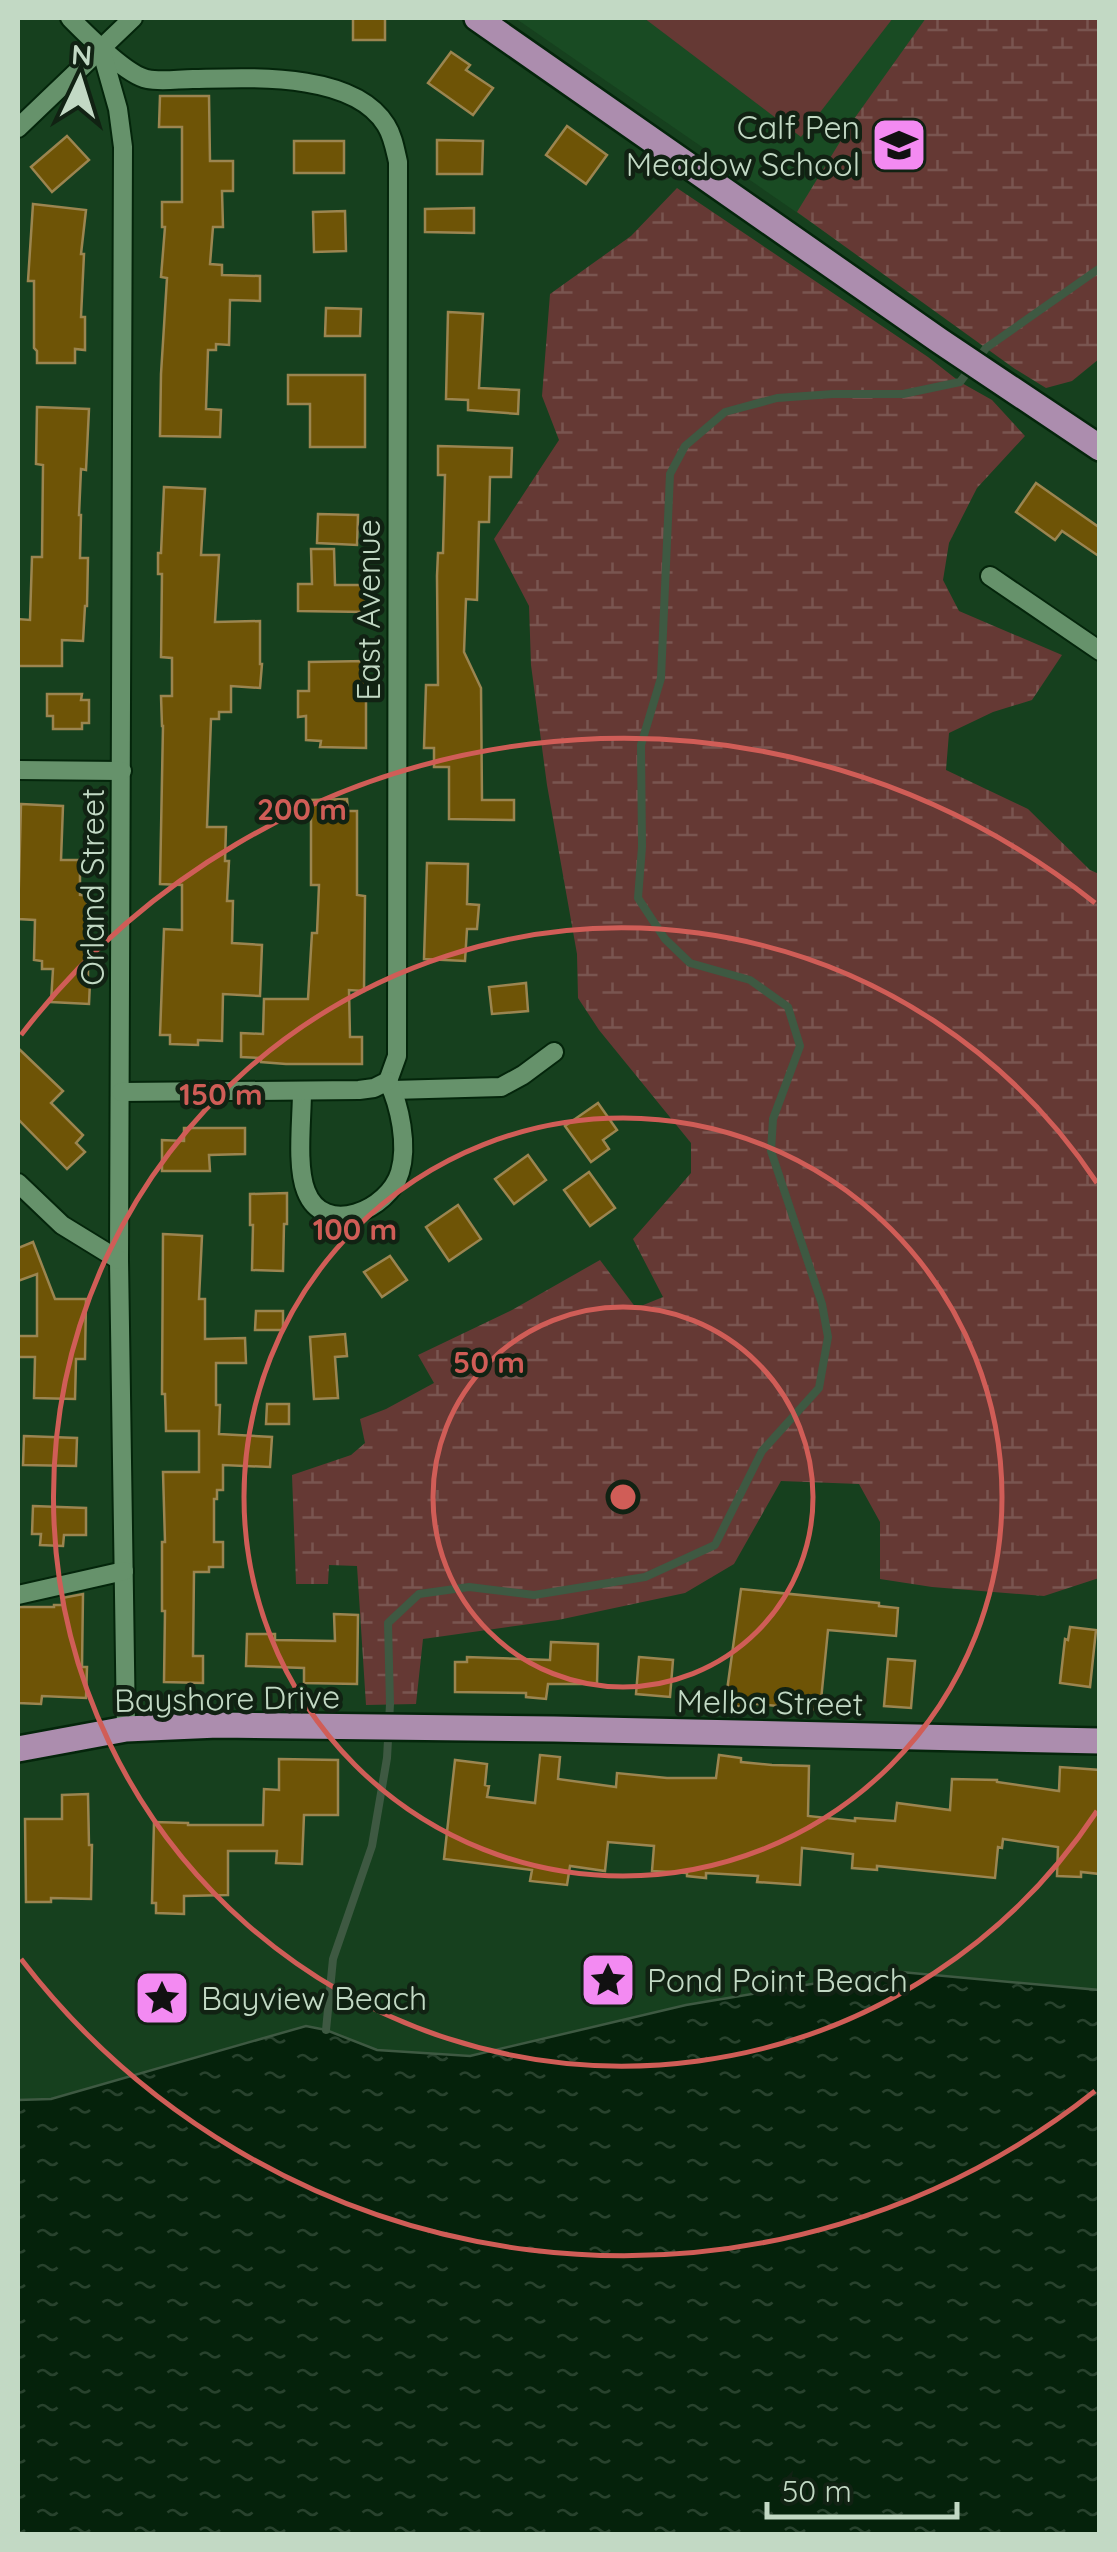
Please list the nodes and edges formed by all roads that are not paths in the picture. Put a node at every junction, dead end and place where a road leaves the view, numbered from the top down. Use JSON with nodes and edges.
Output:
{"nodes":[{"id":1,"x":70,"y":18,"type":"edge"},
{"id":2,"x":134,"y":18,"type":"edge"},
{"id":3,"x":477,"y":18,"type":"edge"},
{"id":4,"x":100,"y":49,"type":"junction"},
{"id":5,"x":18,"y":128,"type":"edge"},
{"id":6,"x":1100,"y":448,"type":"edge"},
{"id":7,"x":990,"y":576,"type":"dead end"},
{"id":8,"x":1100,"y":651,"type":"edge"},
{"id":9,"x":18,"y":770,"type":"edge"},
{"id":10,"x":122,"y":772,"type":"junction"},
{"id":11,"x":554,"y":1052,"type":"dead end"},
{"id":12,"x":390,"y":1086,"type":"junction"},
{"id":13,"x":302,"y":1091,"type":"junction"},
{"id":14,"x":121,"y":1092,"type":"junction"},
{"id":15,"x":18,"y":1183,"type":"edge"},
{"id":16,"x":119,"y":1260,"type":"junction"},
{"id":17,"x":124,"y":1571,"type":"junction"},
{"id":18,"x":18,"y":1595,"type":"edge"},
{"id":19,"x":429,"y":1728,"type":"joint"},
{"id":20,"x":126,"y":1729,"type":"junction"},
{"id":21,"x":1100,"y":1741,"type":"edge"},
{"id":22,"x":18,"y":1749,"type":"edge"}],
"edges":[{"from":1,"to":4,"type":"street"},
{"from":2,"to":4,"type":"street"},
{"from":3,"to":6,"type":"main road"},
{"from":4,"to":5,"type":"street"},
{"from":4,"to":10,"type":"street","name":"Orland Street"},
{"from":4,"to":12,"type":"street","name":"East Avenue"},
{"from":7,"to":8,"type":"street"},
{"from":9,"to":10,"type":"street"},
{"from":10,"to":14,"type":"street","name":"Orland Street"},
{"from":11,"to":12,"type":"street"},
{"from":12,"to":13,"type":"street"},
{"from":12,"to":13,"type":"street"},
{"from":13,"to":14,"type":"street"},
{"from":14,"to":16,"type":"street","name":"Orland Street"},
{"from":15,"to":16,"type":"street"},
{"from":16,"to":17,"type":"street","name":"Orland Street"},
{"from":17,"to":18,"type":"street"},
{"from":17,"to":20,"type":"street","name":"Orland Street"},
{"from":19,"to":20,"type":"main road","name":"Bayshore Drive"},
{"from":19,"to":21,"type":"main road","name":"Melba Street"},
{"from":20,"to":22,"type":"main road","name":"Bayshore Drive"}]}
